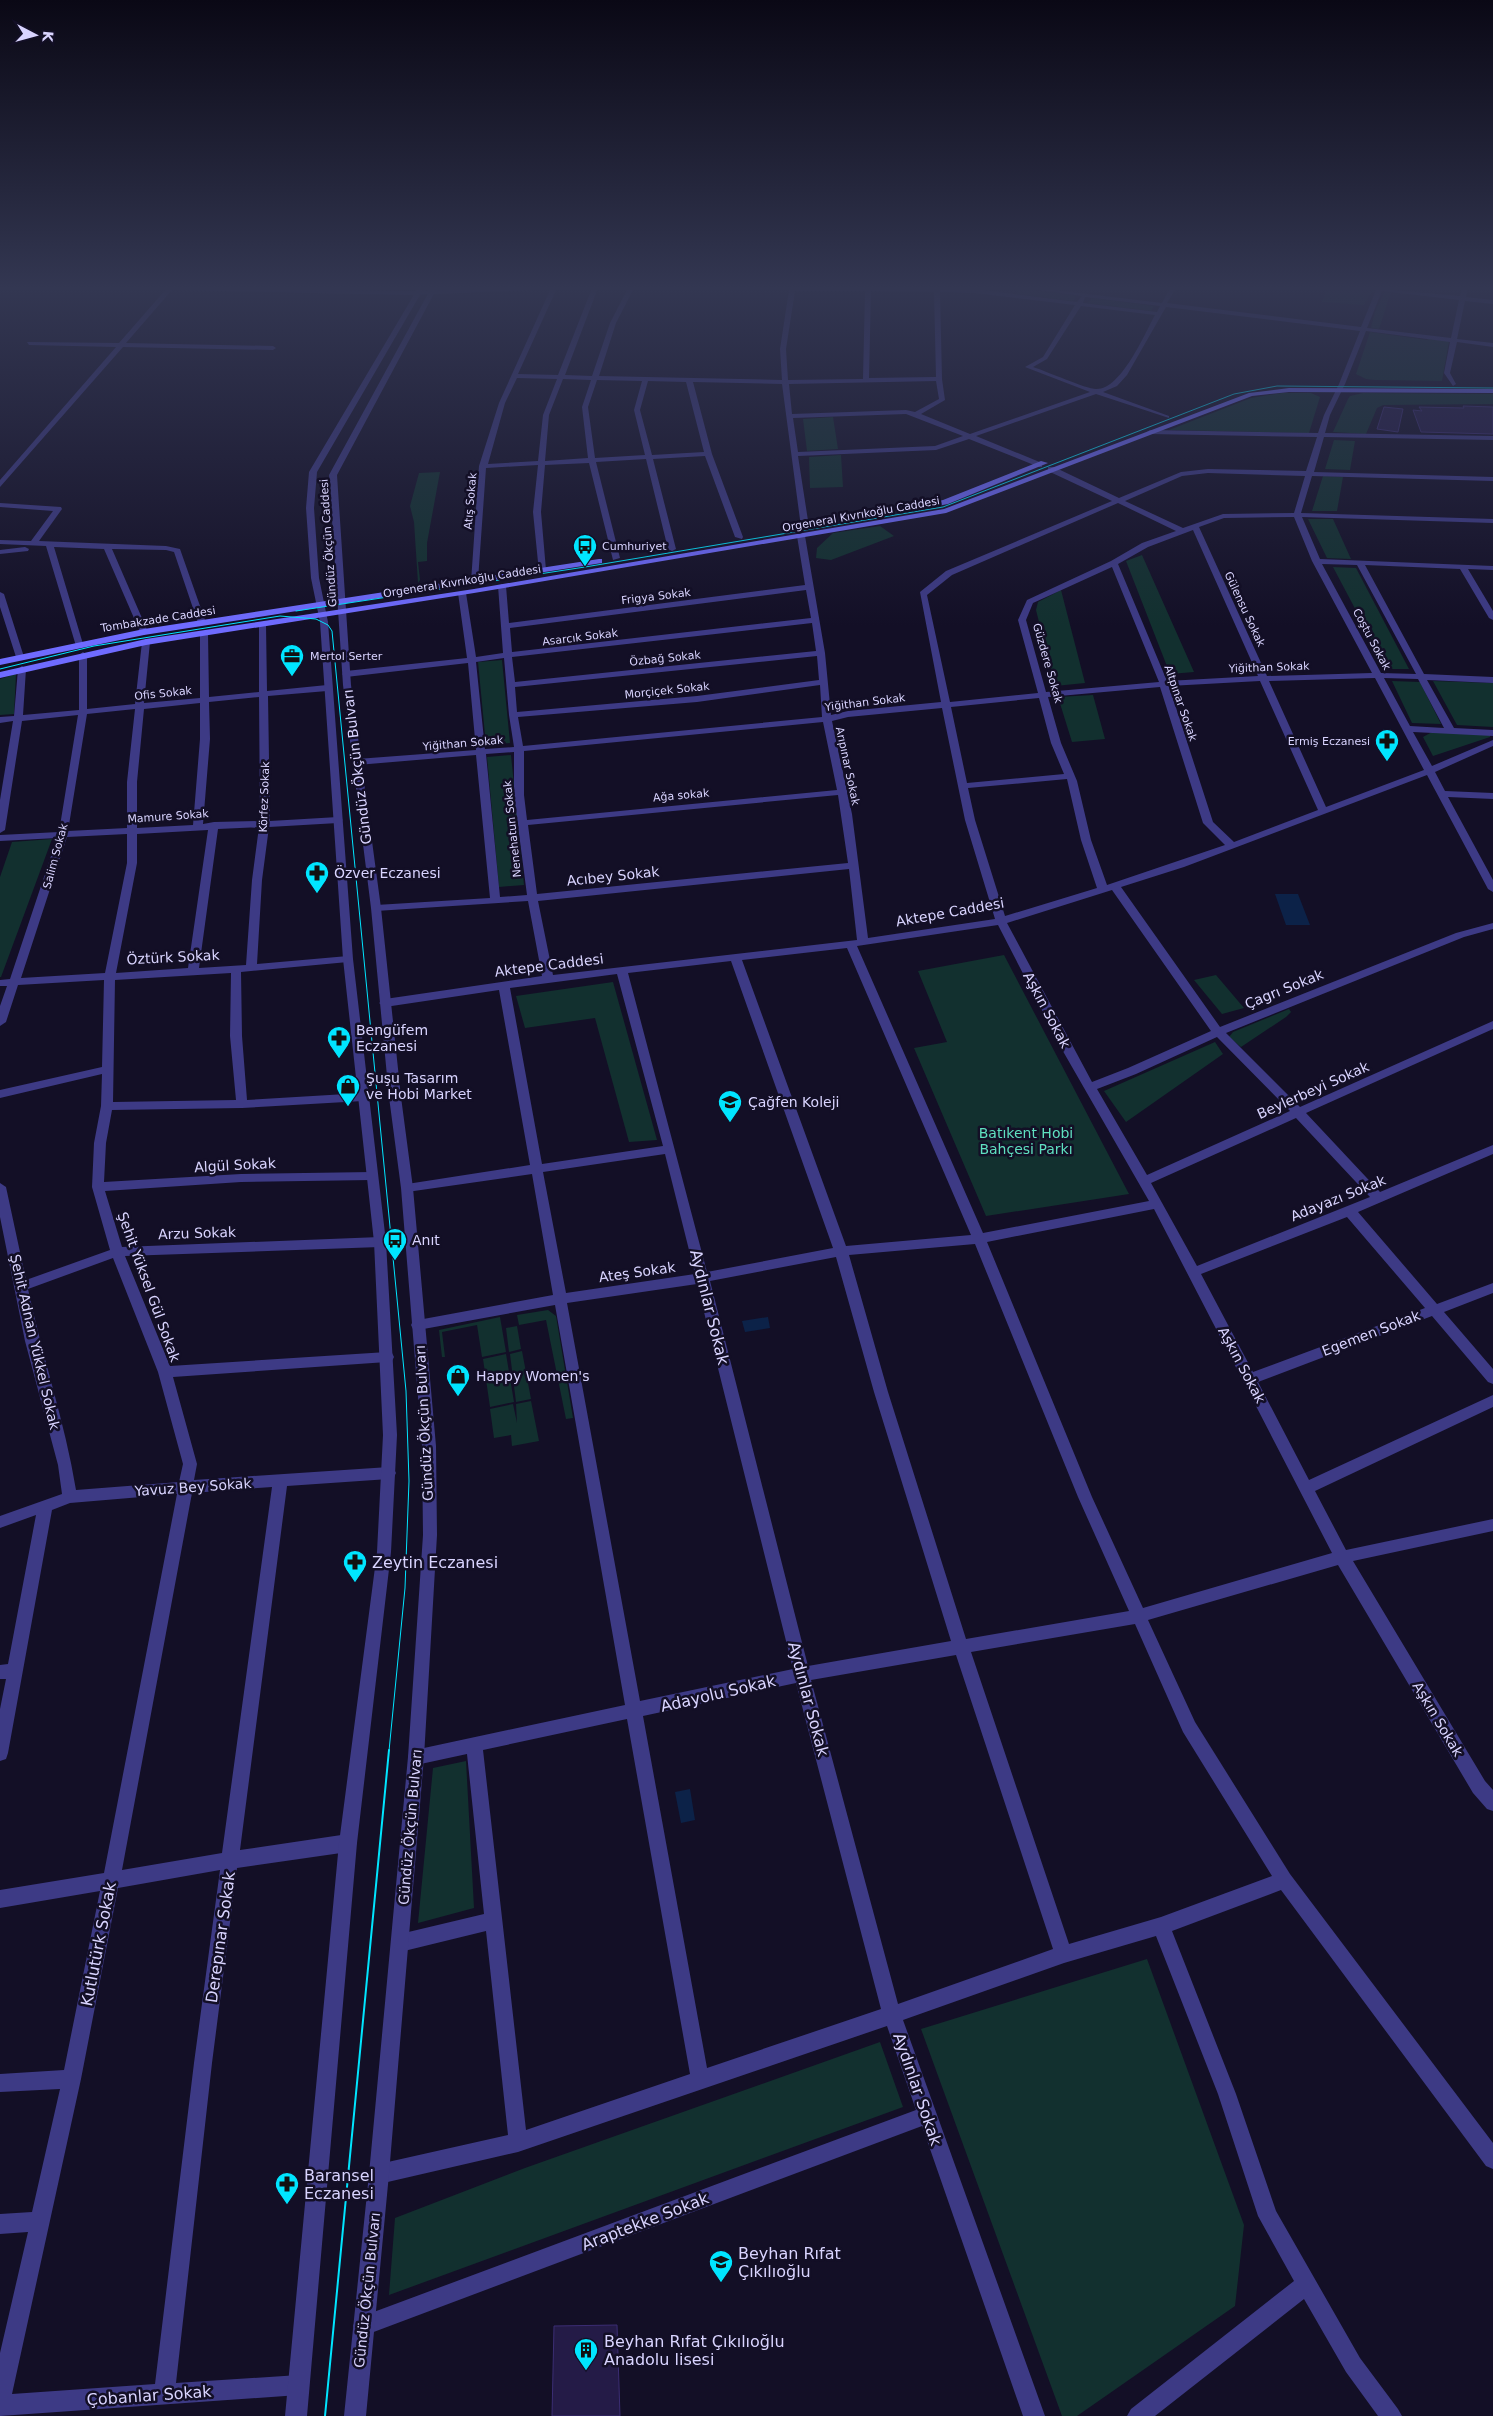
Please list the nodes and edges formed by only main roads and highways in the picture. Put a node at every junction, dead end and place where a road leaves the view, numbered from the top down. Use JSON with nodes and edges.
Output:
{"nodes":[{"id":1,"x":1233,"y":401,"type":"edge"},
{"id":2,"x":1176,"y":413,"type":"dead end"},
{"id":3,"x":1158,"y":420,"type":"dead end"},
{"id":4,"x":1054,"y":460,"type":"dead end"},
{"id":5,"x":803,"y":531,"type":"junction"},
{"id":6,"x":343,"y":606,"type":"junction"},
{"id":7,"x":322,"y":610,"type":"junction"},
{"id":8,"x":278,"y":622,"type":"joint"},
{"id":9,"x":0,"y":662,"type":"edge"},
{"id":10,"x":0,"y":675,"type":"edge"}],
"edges":[{"from":1,"to":5,"type":"main road","name":"Orgeneral Kıvrıkoğlu Caddesi"},
{"from":2,"to":3,"type":"main road"},
{"from":4,"to":5,"type":"main road"},
{"from":5,"to":6,"type":"main road"},
{"from":5,"to":6,"type":"main road","name":"Orgeneral Kıvrıkoğlu Caddesi"},
{"from":6,"to":7,"type":"main road","name":"Orgeneral Kıvrıkoğlu Caddesi"},
{"from":7,"to":8,"type":"main road","name":"Orgeneral Kıvrıkoğlu Caddesi"},
{"from":7,"to":9,"type":"main road","name":"Tombakzade Caddesi"},
{"from":8,"to":10,"type":"main road","name":"Tombakzade Caddesi"}]}
